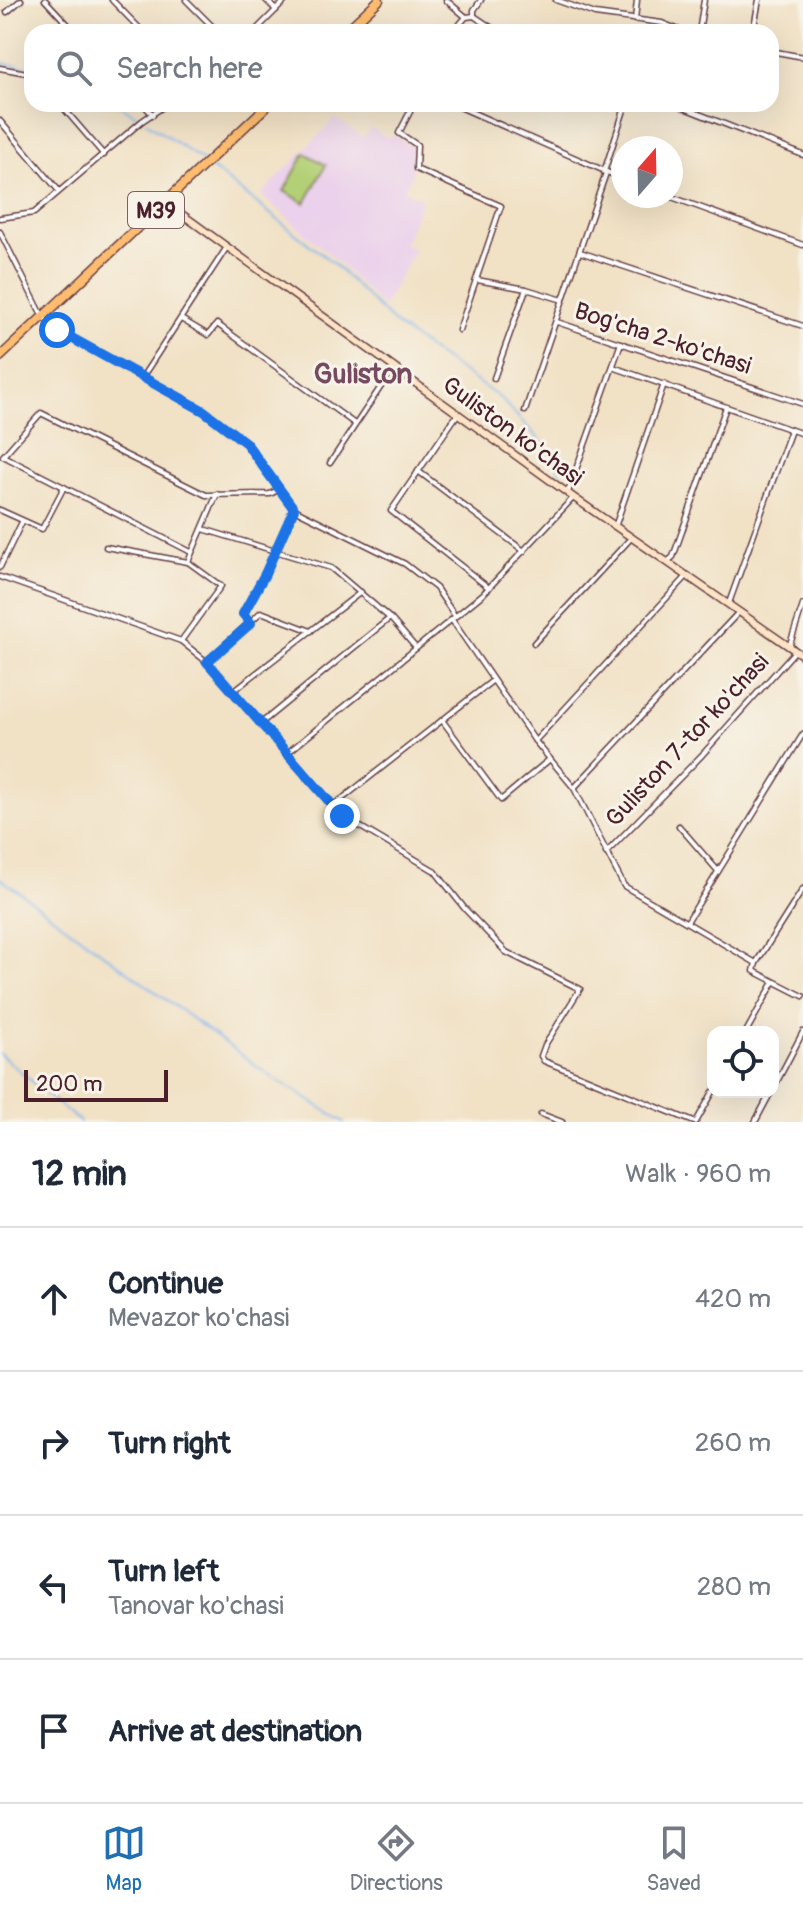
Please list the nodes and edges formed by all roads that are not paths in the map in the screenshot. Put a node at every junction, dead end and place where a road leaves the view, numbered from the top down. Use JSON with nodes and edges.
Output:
{"nodes":[{"id":1,"x":21,"y":0,"type":"edge"},
{"id":2,"x":45,"y":0,"type":"edge"},
{"id":3,"x":112,"y":0,"type":"edge"},
{"id":4,"x":186,"y":0,"type":"edge"},
{"id":5,"x":266,"y":0,"type":"edge"},
{"id":6,"x":286,"y":0,"type":"edge"},
{"id":7,"x":379,"y":0,"type":"edge"},
{"id":8,"x":446,"y":0,"type":"edge"},
{"id":9,"x":481,"y":0,"type":"edge"},
{"id":10,"x":556,"y":0,"type":"edge"},
{"id":11,"x":637,"y":0,"type":"edge"},
{"id":12,"x":704,"y":0,"type":"edge"},
{"id":13,"x":759,"y":0,"type":"edge"},
{"id":14,"x":276,"y":10,"type":"junction"},
{"id":15,"x":7,"y":12,"type":"dead end"},
{"id":16,"x":474,"y":16,"type":"junction"},
{"id":17,"x":466,"y":17,"type":"junction"},
{"id":18,"x":359,"y":19,"type":"junction"},
{"id":19,"x":635,"y":20,"type":"junction"},
{"id":20,"x":68,"y":24,"type":"edge"},
{"id":21,"x":135,"y":24,"type":"edge"},
{"id":22,"x":210,"y":24,"type":"edge"},
{"id":23,"x":262,"y":24,"type":"edge"},
{"id":24,"x":354,"y":24,"type":"edge"},
{"id":25,"x":367,"y":24,"type":"edge"},
{"id":26,"x":460,"y":24,"type":"edge"},
{"id":27,"x":486,"y":24,"type":"edge"},
{"id":28,"x":664,"y":24,"type":"edge"},
{"id":29,"x":700,"y":24,"type":"edge"},
{"id":30,"x":754,"y":24,"type":"edge"},
{"id":31,"x":779,"y":52,"type":"edge"},
{"id":32,"x":803,"y":57,"type":"edge"},
{"id":33,"x":0,"y":68,"type":"edge"},
{"id":34,"x":24,"y":72,"type":"edge"},
{"id":35,"x":67,"y":112,"type":"edge"},
{"id":36,"x":150,"y":112,"type":"edge"},
{"id":37,"x":157,"y":112,"type":"edge"},
{"id":38,"x":261,"y":112,"type":"edge"},
{"id":39,"x":410,"y":112,"type":"edge"},
{"id":40,"x":471,"y":112,"type":"edge"},
{"id":41,"x":624,"y":112,"type":"edge"},
{"id":42,"x":694,"y":112,"type":"edge"},
{"id":43,"x":153,"y":115,"type":"junction"},
{"id":44,"x":0,"y":121,"type":"edge"},
{"id":45,"x":104,"y":155,"type":"junction"},
{"id":46,"x":803,"y":155,"type":"edge"},
{"id":47,"x":605,"y":172,"type":"junction"},
{"id":48,"x":611,"y":174,"type":"edge"},
{"id":49,"x":59,"y":191,"type":"junction"},
{"id":50,"x":683,"y":201,"type":"edge"},
{"id":51,"x":165,"y":202,"type":"junction"},
{"id":52,"x":0,"y":218,"type":"edge"},
{"id":53,"x":0,"y":232,"type":"edge"},
{"id":54,"x":803,"y":245,"type":"edge"},
{"id":55,"x":227,"y":247,"type":"junction"},
{"id":56,"x":580,"y":252,"type":"junction"},
{"id":57,"x":477,"y":280,"type":"junction"},
{"id":58,"x":526,"y":289,"type":"junction"},
{"id":59,"x":563,"y":300,"type":"junction"},
{"id":60,"x":43,"y":317,"type":"junction"},
{"id":61,"x":181,"y":319,"type":"junction"},
{"id":62,"x":557,"y":322,"type":"junction"},
{"id":63,"x":803,"y":326,"type":"edge"},
{"id":64,"x":459,"y":330,"type":"dead end"},
{"id":65,"x":621,"y":343,"type":"junction"},
{"id":66,"x":0,"y":357,"type":"edge"},
{"id":67,"x":394,"y":367,"type":"junction"},
{"id":68,"x":613,"y":367,"type":"junction"},
{"id":69,"x":143,"y":376,"type":"junction"},
{"id":70,"x":494,"y":378,"type":"dead end"},
{"id":71,"x":664,"y":384,"type":"junction"},
{"id":72,"x":803,"y":404,"type":"edge"},
{"id":73,"x":726,"y":407,"type":"junction"},
{"id":74,"x":525,"y":411,"type":"dead end"},
{"id":75,"x":458,"y":413,"type":"junction"},
{"id":76,"x":355,"y":424,"type":"junction"},
{"id":77,"x":791,"y":430,"type":"junction"},
{"id":78,"x":803,"y":434,"type":"edge"},
{"id":79,"x":330,"y":463,"type":"dead end"},
{"id":80,"x":418,"y":471,"type":"junction"},
{"id":81,"x":64,"y":487,"type":"junction"},
{"id":82,"x":278,"y":490,"type":"junction"},
{"id":83,"x":217,"y":494,"type":"junction"},
{"id":84,"x":571,"y":495,"type":"junction"},
{"id":85,"x":294,"y":509,"type":"junction"},
{"id":86,"x":0,"y":510,"type":"edge"},
{"id":87,"x":22,"y":522,"type":"junction"},
{"id":88,"x":616,"y":524,"type":"junction"},
{"id":89,"x":203,"y":529,"type":"junction"},
{"id":90,"x":632,"y":537,"type":"junction"},
{"id":91,"x":106,"y":547,"type":"dead end"},
{"id":92,"x":276,"y":551,"type":"junction"},
{"id":93,"x":524,"y":551,"type":"junction"},
{"id":94,"x":191,"y":552,"type":"junction"},
{"id":95,"x":188,"y":562,"type":"junction"},
{"id":96,"x":668,"y":562,"type":"junction"},
{"id":97,"x":0,"y":567,"type":"edge"},
{"id":98,"x":688,"y":575,"type":"junction"},
{"id":99,"x":0,"y":577,"type":"edge"},
{"id":100,"x":489,"y":588,"type":"junction"},
{"id":101,"x":361,"y":592,"type":"junction"},
{"id":102,"x":729,"y":603,"type":"junction"},
{"id":103,"x":803,"y":605,"type":"edge"},
{"id":104,"x":740,"y":611,"type":"junction"},
{"id":105,"x":390,"y":618,"type":"junction"},
{"id":106,"x":453,"y":618,"type":"junction"},
{"id":107,"x":251,"y":623,"type":"junction"},
{"id":108,"x":311,"y":631,"type":"junction"},
{"id":109,"x":181,"y":641,"type":"junction"},
{"id":110,"x":534,"y":643,"type":"dead end"},
{"id":111,"x":416,"y":648,"type":"junction"},
{"id":112,"x":792,"y":649,"type":"junction"},
{"id":113,"x":803,"y":656,"type":"edge"},
{"id":114,"x":207,"y":662,"type":"junction"},
{"id":115,"x":492,"y":681,"type":"junction"},
{"id":116,"x":232,"y":692,"type":"junction"},
{"id":117,"x":442,"y":720,"type":"junction"},
{"id":118,"x":260,"y":724,"type":"junction"},
{"id":119,"x":803,"y":734,"type":"edge"},
{"id":120,"x":535,"y":741,"type":"junction"},
{"id":121,"x":286,"y":754,"type":"junction"},
{"id":122,"x":550,"y":759,"type":"junction"},
{"id":123,"x":574,"y":788,"type":"junction"},
{"id":124,"x":333,"y":806,"type":"junction"},
{"id":125,"x":679,"y":826,"type":"dead end"},
{"id":126,"x":606,"y":853,"type":"junction"},
{"id":127,"x":718,"y":871,"type":"junction"},
{"id":128,"x":803,"y":889,"type":"edge"},
{"id":129,"x":687,"y":922,"type":"junction"},
{"id":130,"x":756,"y":963,"type":"junction"},
{"id":131,"x":774,"y":982,"type":"junction"},
{"id":132,"x":803,"y":996,"type":"edge"},
{"id":133,"x":749,"y":1026,"type":"edge"},
{"id":134,"x":803,"y":1032,"type":"edge"},
{"id":135,"x":779,"y":1077,"type":"edge"},
{"id":136,"x":709,"y":1098,"type":"edge"},
{"id":137,"x":768,"y":1098,"type":"edge"},
{"id":138,"x":541,"y":1114,"type":"dead end"},
{"id":139,"x":562,"y":1122,"type":"edge"},
{"id":140,"x":695,"y":1122,"type":"edge"},
{"id":141,"x":755,"y":1122,"type":"edge"}],
"edges":[{"from":1,"to":15,"type":"street"},
{"from":2,"to":20,"type":"street"},
{"from":3,"to":21,"type":"street"},
{"from":4,"to":22,"type":"street"},
{"from":5,"to":14,"type":"street"},
{"from":6,"to":14,"type":"street"},
{"from":7,"to":18,"type":"highway"},
{"from":8,"to":17,"type":"street"},
{"from":9,"to":16,"type":"street"},
{"from":10,"to":19,"type":"street"},
{"from":11,"to":19,"type":"street"},
{"from":12,"to":29,"type":"street"},
{"from":13,"to":30,"type":"street"},
{"from":14,"to":23,"type":"street"},
{"from":16,"to":17,"type":"street"},
{"from":16,"to":27,"type":"street"},
{"from":17,"to":26,"type":"street"},
{"from":18,"to":24,"type":"highway"},
{"from":18,"to":25,"type":"street"},
{"from":19,"to":28,"type":"street"},
{"from":31,"to":32,"type":"street"},
{"from":33,"to":34,"type":"street"},
{"from":35,"to":45,"type":"street"},
{"from":36,"to":43,"type":"street"},
{"from":37,"to":43,"type":"street"},
{"from":38,"to":51,"type":"highway","number":"M39"},
{"from":39,"to":57,"type":"street"},
{"from":40,"to":47,"type":"street"},
{"from":41,"to":47,"type":"street"},
{"from":42,"to":46,"type":"street"},
{"from":43,"to":45,"type":"street"},
{"from":44,"to":49,"type":"street"},
{"from":45,"to":49,"type":"street"},
{"from":47,"to":48,"type":"street"},
{"from":47,"to":56,"type":"street"},
{"from":49,"to":52,"type":"street"},
{"from":50,"to":54,"type":"street"},
{"from":51,"to":55,"type":"main road","name":"Guliston ko'chasi"},
{"from":51,"to":60,"type":"highway","number":"M39"},
{"from":53,"to":60,"type":"street"},
{"from":55,"to":61,"type":"street"},
{"from":55,"to":67,"type":"main road","name":"Guliston ko'chasi"},
{"from":56,"to":59,"type":"street"},
{"from":56,"to":63,"type":"street"},
{"from":57,"to":58,"type":"street"},
{"from":57,"to":64,"type":"street"},
{"from":58,"to":59,"type":"street"},
{"from":58,"to":70,"type":"street"},
{"from":59,"to":62,"type":"street"},
{"from":60,"to":66,"type":"highway","number":"M39"},
{"from":60,"to":69,"type":"street"},
{"from":61,"to":69,"type":"street"},
{"from":61,"to":76,"type":"street"},
{"from":62,"to":65,"type":"street","name":"Bog'cha 2-ko'chasi"},
{"from":62,"to":74,"type":"street"},
{"from":65,"to":68,"type":"street"},
{"from":65,"to":72,"type":"street","name":"Bog'cha 2-ko'chasi"},
{"from":67,"to":75,"type":"main road","name":"Guliston ko'chasi"},
{"from":67,"to":76,"type":"street"},
{"from":68,"to":71,"type":"street"},
{"from":68,"to":84,"type":"street"},
{"from":69,"to":82,"type":"street"},
{"from":71,"to":73,"type":"street"},
{"from":71,"to":88,"type":"street"},
{"from":73,"to":77,"type":"street"},
{"from":73,"to":96,"type":"street"},
{"from":75,"to":80,"type":"street"},
{"from":75,"to":84,"type":"main road","name":"Guliston ko'chasi"},
{"from":76,"to":79,"type":"street"},
{"from":77,"to":78,"type":"street"},
{"from":77,"to":102,"type":"street"},
{"from":80,"to":93,"type":"street"},
{"from":80,"to":100,"type":"street"},
{"from":81,"to":83,"type":"street"},
{"from":81,"to":87,"type":"street"},
{"from":81,"to":94,"type":"street"},
{"from":82,"to":83,"type":"street"},
{"from":82,"to":85,"type":"street"},
{"from":83,"to":89,"type":"street"},
{"from":84,"to":88,"type":"main road","name":"Guliston ko'chasi"},
{"from":84,"to":93,"type":"street"},
{"from":85,"to":92,"type":"street"},
{"from":85,"to":106,"type":"street"},
{"from":86,"to":87,"type":"street"},
{"from":87,"to":97,"type":"street"},
{"from":88,"to":90,"type":"main road","name":"Guliston ko'chasi"},
{"from":89,"to":92,"type":"street"},
{"from":89,"to":94,"type":"street"},
{"from":90,"to":96,"type":"main road","name":"Guliston ko'chasi"},
{"from":90,"to":110,"type":"street"},
{"from":91,"to":95,"type":"street"},
{"from":92,"to":101,"type":"street"},
{"from":92,"to":107,"type":"street"},
{"from":93,"to":100,"type":"street"},
{"from":94,"to":95,"type":"street"},
{"from":95,"to":109,"type":"street"},
{"from":96,"to":98,"type":"main road","name":"Guliston ko'chasi"},
{"from":98,"to":102,"type":"main road","name":"Guliston ko'chasi"},
{"from":98,"to":120,"type":"street"},
{"from":99,"to":109,"type":"street"},
{"from":100,"to":106,"type":"street"},
{"from":101,"to":105,"type":"street"},
{"from":101,"to":108,"type":"street"},
{"from":102,"to":104,"type":"main road","name":"Guliston ko'chasi"},
{"from":103,"to":112,"type":"street"},
{"from":104,"to":112,"type":"main road","name":"Guliston ko'chasi"},
{"from":104,"to":123,"type":"street"},
{"from":105,"to":111,"type":"street"},
{"from":105,"to":118,"type":"street"},
{"from":106,"to":111,"type":"street"},
{"from":106,"to":115,"type":"street"},
{"from":107,"to":108,"type":"street"},
{"from":107,"to":114,"type":"street"},
{"from":108,"to":116,"type":"street"},
{"from":109,"to":114,"type":"street"},
{"from":111,"to":121,"type":"street"},
{"from":112,"to":113,"type":"main road","name":"Guliston ko'chasi"},
{"from":112,"to":126,"type":"street","name":"Guliston 7-tor ko'chasi"},
{"from":114,"to":116,"type":"street"},
{"from":115,"to":117,"type":"street"},
{"from":115,"to":120,"type":"street"},
{"from":116,"to":118,"type":"street"},
{"from":117,"to":122,"type":"street"},
{"from":117,"to":124,"type":"street"},
{"from":118,"to":121,"type":"street"},
{"from":119,"to":127,"type":"street"},
{"from":120,"to":122,"type":"street"},
{"from":121,"to":124,"type":"street"},
{"from":122,"to":123,"type":"street"},
{"from":123,"to":126,"type":"street"},
{"from":124,"to":140,"type":"street"},
{"from":125,"to":127,"type":"street"},
{"from":126,"to":129,"type":"street"},
{"from":127,"to":129,"type":"street"},
{"from":128,"to":130,"type":"street"},
{"from":129,"to":130,"type":"street"},
{"from":130,"to":131,"type":"street"},
{"from":131,"to":132,"type":"street"},
{"from":131,"to":133,"type":"street"},
{"from":134,"to":135,"type":"street"},
{"from":136,"to":140,"type":"street"},
{"from":137,"to":141,"type":"street"},
{"from":138,"to":139,"type":"street"}]}
